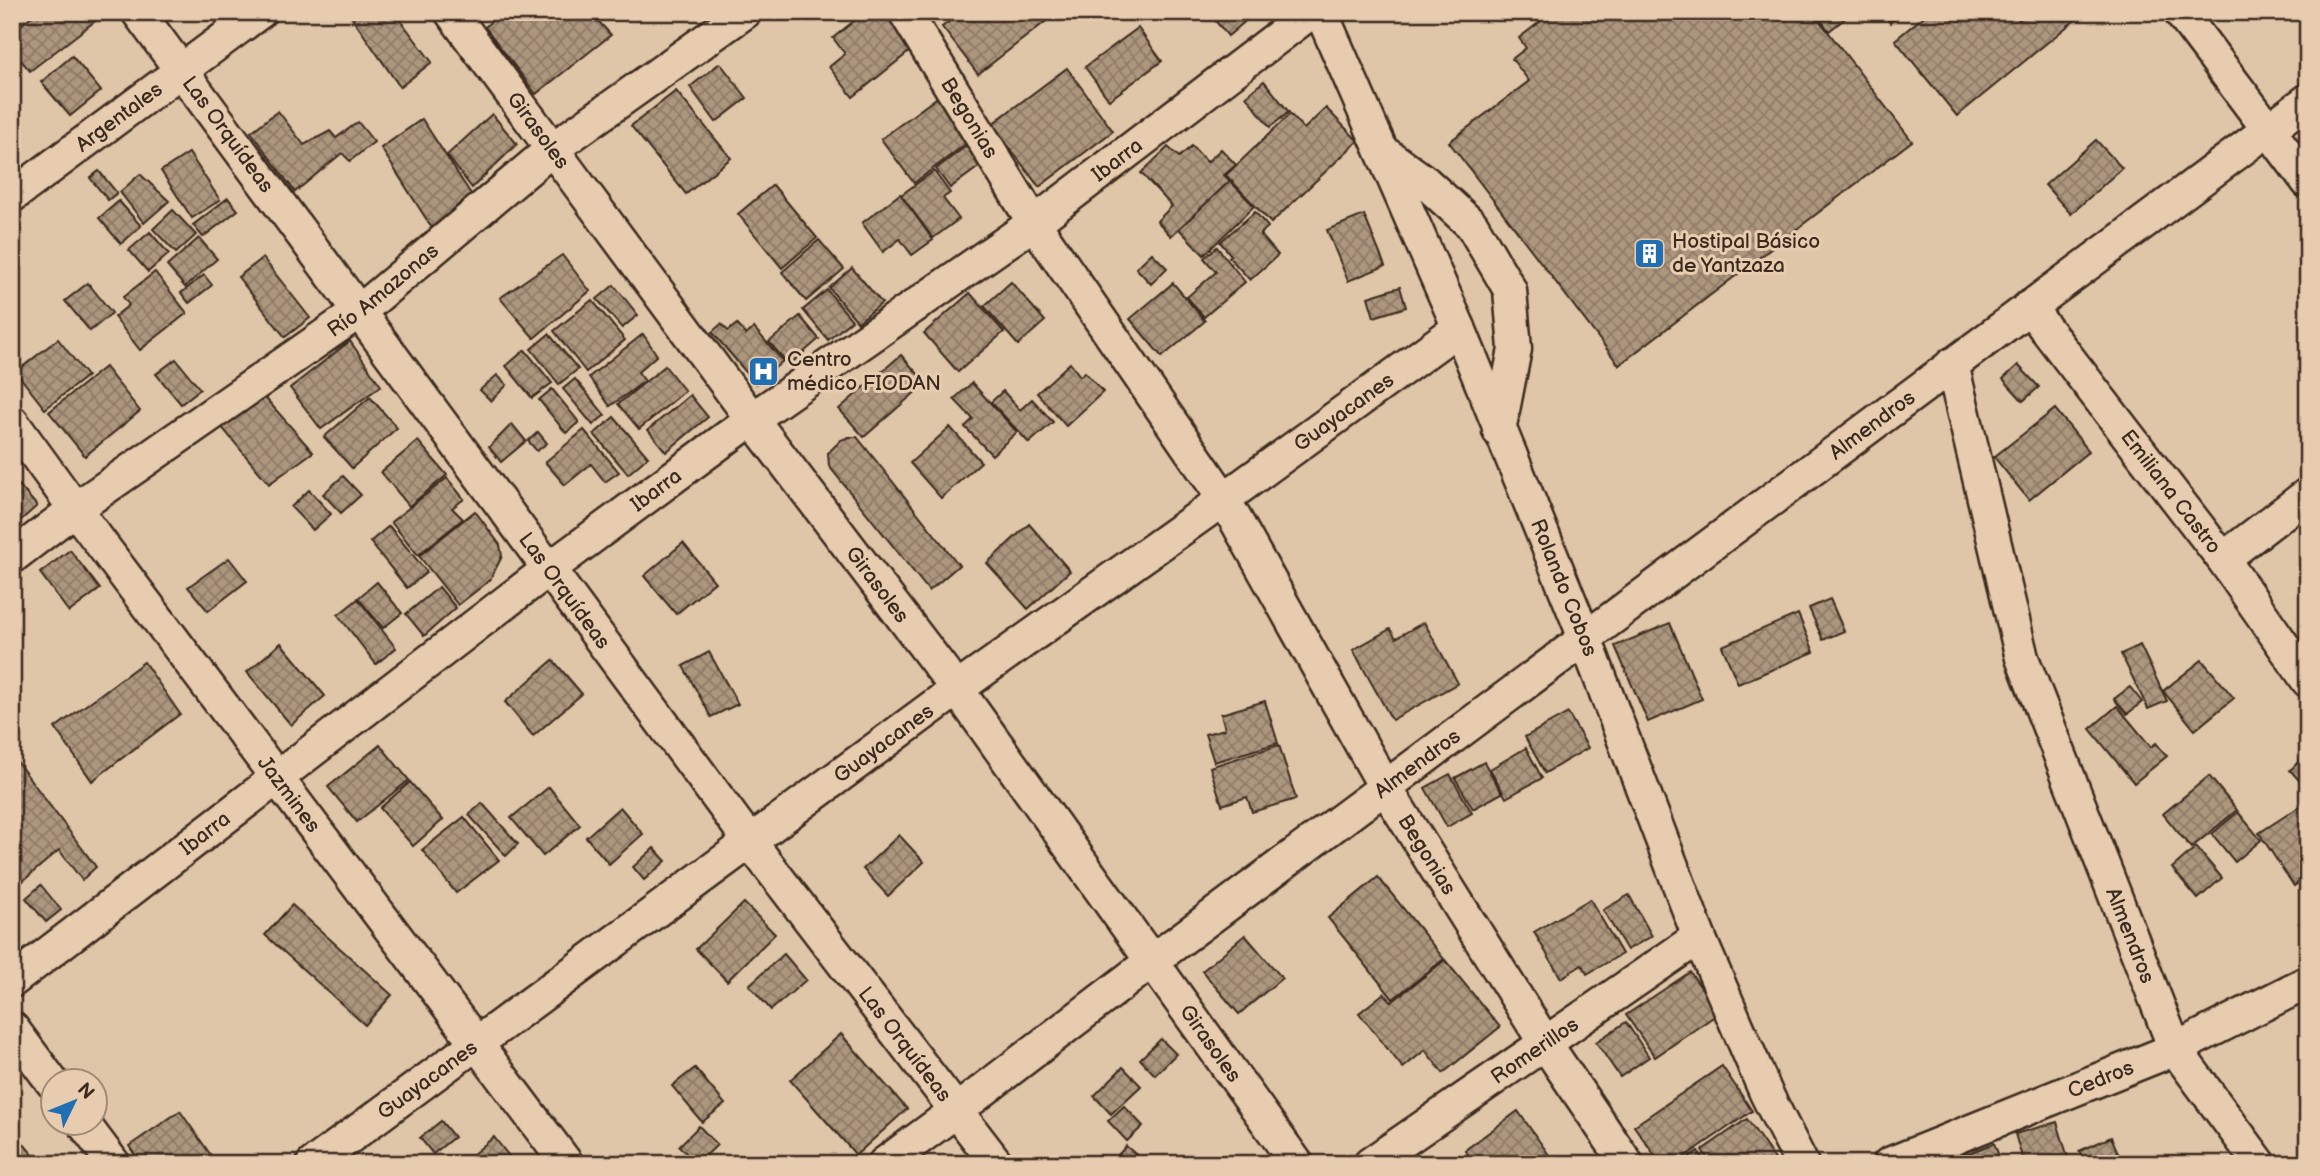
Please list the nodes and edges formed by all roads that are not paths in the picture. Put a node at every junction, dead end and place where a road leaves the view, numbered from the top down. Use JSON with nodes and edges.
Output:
{"nodes":[{"id":1,"x":138,"y":12,"type":"edge"},
{"id":2,"x":260,"y":12,"type":"edge"},
{"id":3,"x":451,"y":12,"type":"edge"},
{"id":4,"x":745,"y":12,"type":"edge"},
{"id":5,"x":905,"y":12,"type":"edge"},
{"id":6,"x":1311,"y":12,"type":"edge"},
{"id":7,"x":1321,"y":12,"type":"edge"},
{"id":8,"x":2180,"y":12,"type":"edge"},
{"id":9,"x":181,"y":71,"type":"junction"},
{"id":10,"x":2308,"y":100,"type":"edge"},
{"id":11,"x":2267,"y":129,"type":"junction"},
{"id":12,"x":551,"y":150,"type":"junction"},
{"id":13,"x":1380,"y":150,"type":"junction"},
{"id":14,"x":2308,"y":182,"type":"edge"},
{"id":15,"x":12,"y":196,"type":"edge"},
{"id":16,"x":1034,"y":223,"type":"junction"},
{"id":17,"x":2029,"y":307,"type":"junction"},
{"id":18,"x":360,"y":311,"type":"junction"},
{"id":19,"x":1459,"y":328,"type":"junction"},
{"id":20,"x":1952,"y":364,"type":"junction"},
{"id":21,"x":752,"y":419,"type":"junction"},
{"id":22,"x":12,"y":422,"type":"edge"},
{"id":23,"x":1499,"y":431,"type":"junction"},
{"id":24,"x":2308,"y":494,"type":"edge"},
{"id":25,"x":1224,"y":499,"type":"junction"},
{"id":26,"x":75,"y":509,"type":"junction"},
{"id":27,"x":12,"y":557,"type":"edge"},
{"id":28,"x":2223,"y":559,"type":"junction"},
{"id":29,"x":549,"y":569,"type":"junction"},
{"id":30,"x":1586,"y":638,"type":"junction"},
{"id":31,"x":2308,"y":681,"type":"edge"},
{"id":32,"x":957,"y":689,"type":"junction"},
{"id":33,"x":277,"y":778,"type":"junction"},
{"id":34,"x":1385,"y":787,"type":"junction"},
{"id":35,"x":751,"y":843,"type":"junction"},
{"id":36,"x":1699,"y":937,"type":"junction"},
{"id":37,"x":1152,"y":961,"type":"junction"},
{"id":38,"x":12,"y":981,"type":"edge"},
{"id":39,"x":2308,"y":982,"type":"edge"},
{"id":40,"x":12,"y":1028,"type":"edge"},
{"id":41,"x":476,"y":1042,"type":"junction"},
{"id":42,"x":1545,"y":1043,"type":"junction"},
{"id":43,"x":2175,"y":1049,"type":"junction"},
{"id":44,"x":42,"y":1068,"type":"edge"},
{"id":45,"x":956,"y":1111,"type":"junction"},
{"id":46,"x":94,"y":1138,"type":"edge"},
{"id":47,"x":114,"y":1164,"type":"edge"},
{"id":48,"x":313,"y":1164,"type":"edge"},
{"id":49,"x":567,"y":1164,"type":"edge"},
{"id":50,"x":884,"y":1164,"type":"edge"},
{"id":51,"x":997,"y":1164,"type":"edge"},
{"id":52,"x":1297,"y":1164,"type":"edge"},
{"id":53,"x":1370,"y":1164,"type":"edge"},
{"id":54,"x":1627,"y":1164,"type":"edge"},
{"id":55,"x":1802,"y":1164,"type":"edge"},
{"id":56,"x":1889,"y":1164,"type":"edge"},
{"id":57,"x":2260,"y":1164,"type":"edge"}],
"edges":[{"from":1,"to":9,"type":"street","name":"Las Orquídeas"},
{"from":2,"to":9,"type":"street","name":"Argentales"},
{"from":3,"to":12,"type":"street","name":"Girasoles"},
{"from":4,"to":12,"type":"street","name":"Río Amazonas"},
{"from":5,"to":16,"type":"street","name":"Begonias"},
{"from":6,"to":16,"type":"street","name":"Ibarra"},
{"from":7,"to":13,"type":"street","name":"Rolando Cobos"},
{"from":8,"to":11,"type":"street"},
{"from":9,"to":15,"type":"street","name":"Argentales"},
{"from":9,"to":18,"type":"street","name":"Las Orquídeas"},
{"from":10,"to":11,"type":"street","name":"Almendros"},
{"from":11,"to":14,"type":"street"},
{"from":11,"to":17,"type":"street","name":"Almendros"},
{"from":12,"to":18,"type":"street","name":"Río Amazonas"},
{"from":12,"to":21,"type":"street","name":"Girasoles"},
{"from":13,"to":19,"type":"street","name":"Rolando Cobos"},
{"from":13,"to":23,"type":"street"},
{"from":16,"to":21,"type":"street","name":"Ibarra"},
{"from":16,"to":25,"type":"street","name":"Begonias"},
{"from":17,"to":20,"type":"street","name":"Almendros"},
{"from":17,"to":28,"type":"street","name":"Emiliana Castro"},
{"from":18,"to":26,"type":"street","name":"Río Amazonas"},
{"from":18,"to":29,"type":"street","name":"Las Orquídeas"},
{"from":19,"to":23,"type":"street","name":"Rolando Cobos"},
{"from":19,"to":25,"type":"street","name":"Guayacanes"},
{"from":20,"to":30,"type":"street","name":"Almendros"},
{"from":20,"to":43,"type":"street","name":"Almendros"},
{"from":21,"to":29,"type":"street","name":"Ibarra"},
{"from":21,"to":32,"type":"street","name":"Girasoles"},
{"from":22,"to":26,"type":"street","name":"Jazmines"},
{"from":23,"to":30,"type":"street","name":"Rolando Cobos"},
{"from":24,"to":28,"type":"street"},
{"from":25,"to":32,"type":"street","name":"Guayacanes"},
{"from":25,"to":34,"type":"street","name":"Begonias"},
{"from":26,"to":27,"type":"street","name":"Río Amazonas"},
{"from":26,"to":33,"type":"street","name":"Jazmines"},
{"from":28,"to":31,"type":"street","name":"Emiliana Castro"},
{"from":29,"to":33,"type":"street","name":"Ibarra"},
{"from":29,"to":35,"type":"street","name":"Las Orquídeas"},
{"from":30,"to":34,"type":"street","name":"Almendros"},
{"from":30,"to":36,"type":"street","name":"Rolando Cobos"},
{"from":32,"to":35,"type":"street","name":"Guayacanes"},
{"from":32,"to":37,"type":"street","name":"Girasoles"},
{"from":33,"to":38,"type":"street","name":"Ibarra"},
{"from":33,"to":41,"type":"street","name":"Jazmines"},
{"from":34,"to":37,"type":"street","name":"Almendros"},
{"from":34,"to":42,"type":"street","name":"Begonias"},
{"from":35,"to":41,"type":"street","name":"Guayacanes"},
{"from":35,"to":45,"type":"street","name":"Las Orquídeas"},
{"from":36,"to":42,"type":"street","name":"Romerillos"},
{"from":36,"to":55,"type":"street","name":"Rolando Cobos"},
{"from":37,"to":45,"type":"street","name":"Almendros"},
{"from":37,"to":52,"type":"street","name":"Girasoles"},
{"from":39,"to":43,"type":"street","name":"Cedros"},
{"from":40,"to":44,"type":"street"},
{"from":41,"to":48,"type":"street","name":"Guayacanes"},
{"from":41,"to":49,"type":"street","name":"Jazmines"},
{"from":42,"to":53,"type":"street","name":"Romerillos"},
{"from":42,"to":54,"type":"street","name":"Begonias"},
{"from":43,"to":56,"type":"street","name":"Cedros"},
{"from":43,"to":57,"type":"street","name":"Almendros"},
{"from":45,"to":50,"type":"street","name":"Almendros"},
{"from":45,"to":51,"type":"street","name":"Las Orquídeas"},
{"from":46,"to":47,"type":"street"}]}
